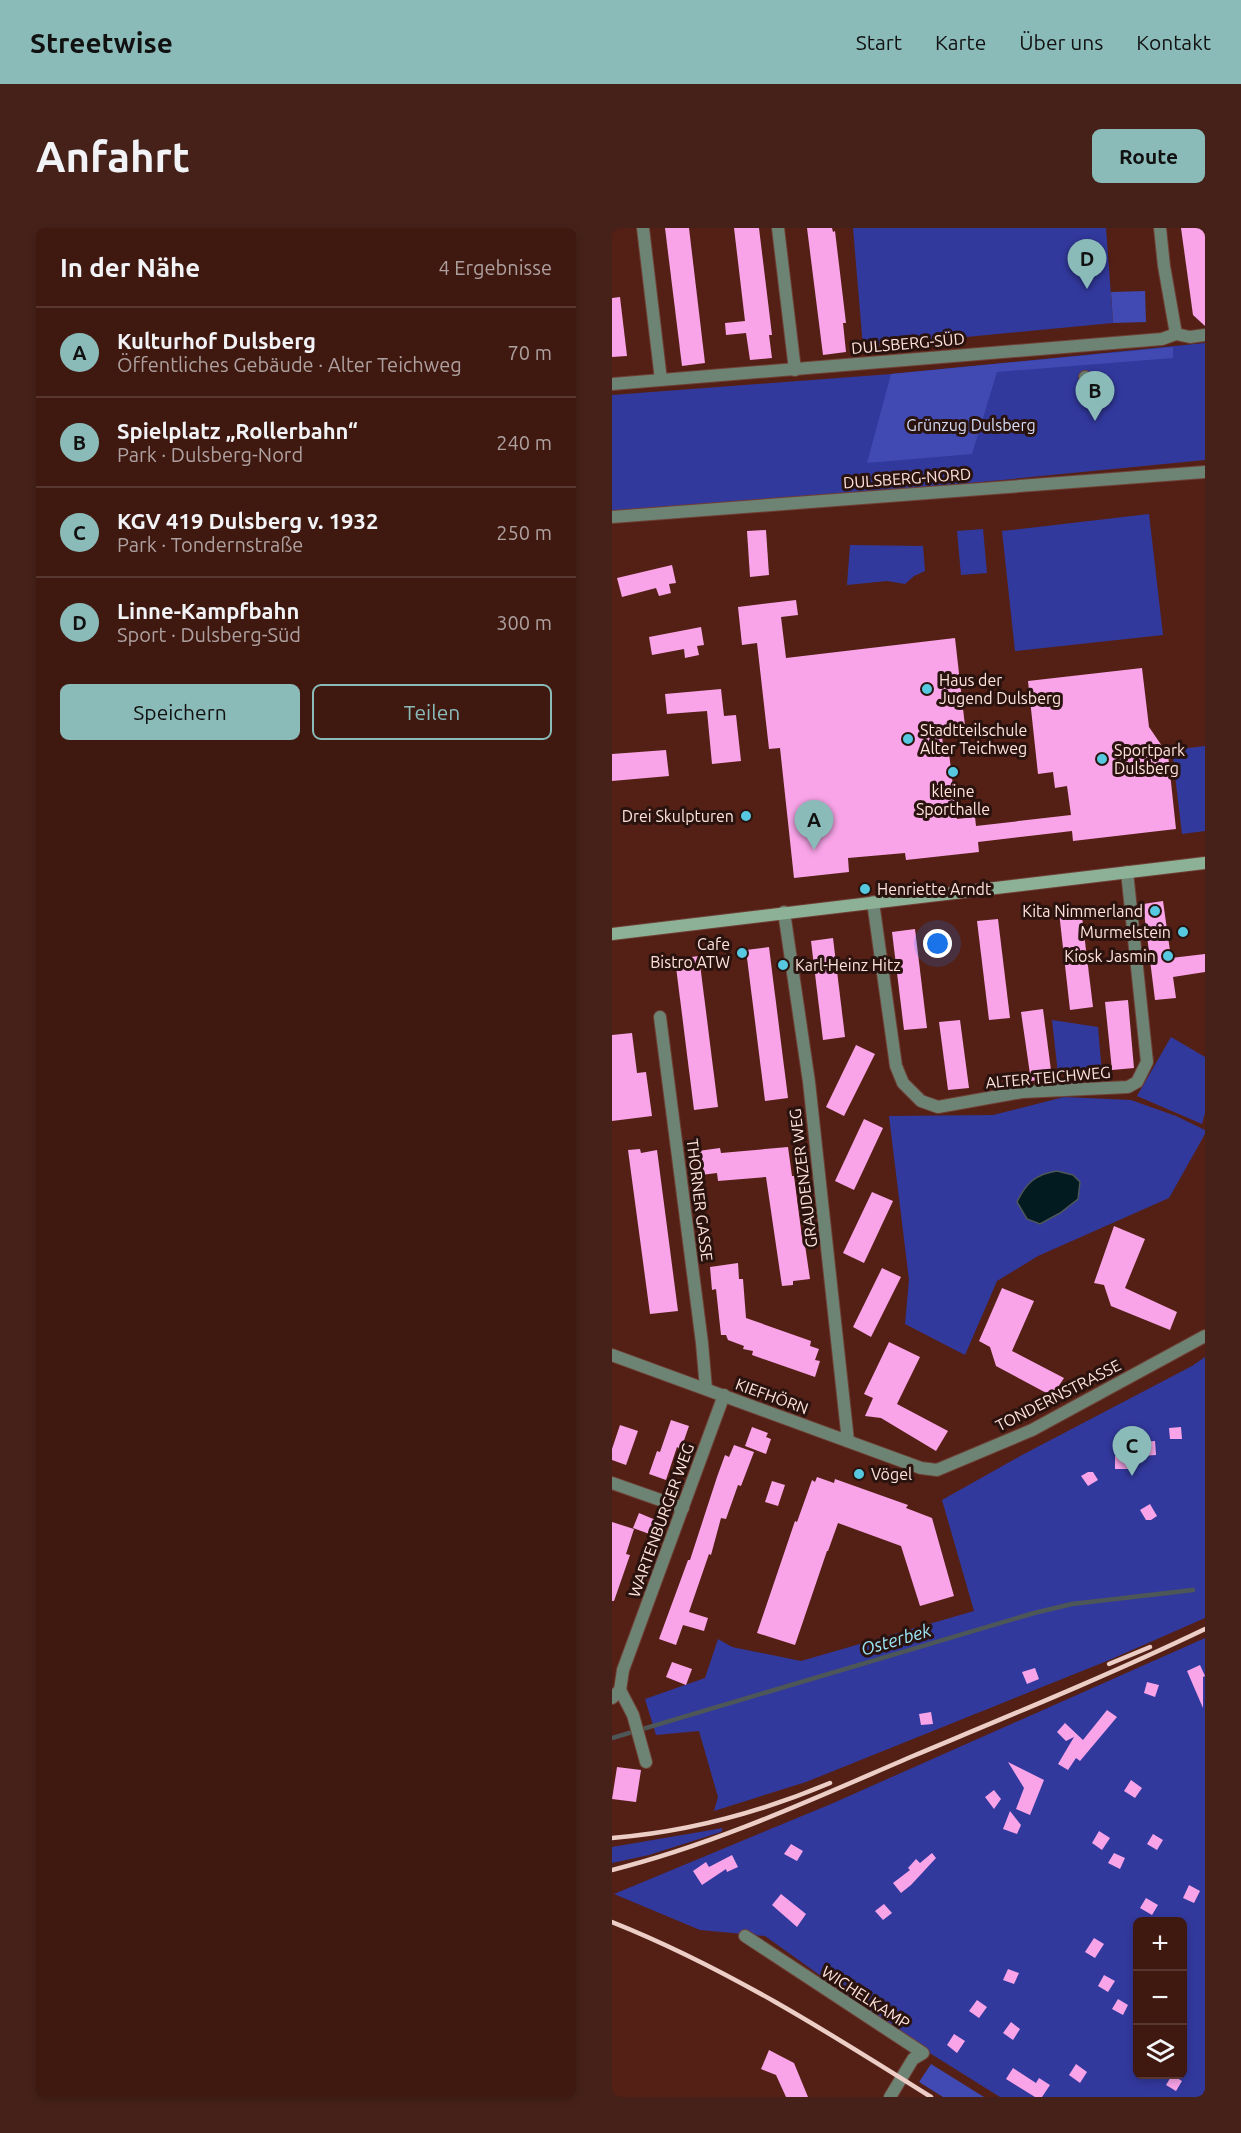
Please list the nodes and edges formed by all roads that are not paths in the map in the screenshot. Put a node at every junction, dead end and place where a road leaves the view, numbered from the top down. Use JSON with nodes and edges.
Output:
{"nodes":[{"id":1,"x":644,"y":228,"type":"edge"},
{"id":2,"x":778,"y":228,"type":"edge"},
{"id":3,"x":1160,"y":228,"type":"edge"},
{"id":4,"x":1176,"y":334,"type":"junction"},
{"id":5,"x":1205,"y":335,"type":"edge"},
{"id":6,"x":795,"y":370,"type":"junction"},
{"id":7,"x":1085,"y":377,"type":"dead end"},
{"id":8,"x":661,"y":380,"type":"junction"},
{"id":9,"x":612,"y":384,"type":"edge"},
{"id":10,"x":1100,"y":399,"type":"dead end"},
{"id":11,"x":1205,"y":472,"type":"edge"},
{"id":12,"x":612,"y":517,"type":"edge"},
{"id":13,"x":1205,"y":863,"type":"edge"},
{"id":14,"x":1127,"y":872,"type":"junction"},
{"id":15,"x":873,"y":902,"type":"junction"},
{"id":16,"x":784,"y":912,"type":"junction"},
{"id":17,"x":612,"y":934,"type":"edge"},
{"id":18,"x":660,"y":1017,"type":"dead end"},
{"id":19,"x":1205,"y":1336,"type":"edge"},
{"id":20,"x":612,"y":1355,"type":"edge"},
{"id":21,"x":705,"y":1389,"type":"junction"},
{"id":22,"x":724,"y":1395,"type":"junction"},
{"id":23,"x":848,"y":1441,"type":"junction"},
{"id":24,"x":921,"y":1468,"type":"joint"},
{"id":25,"x":612,"y":1483,"type":"edge"},
{"id":26,"x":683,"y":1508,"type":"junction"},
{"id":27,"x":618,"y":1669,"type":"edge"},
{"id":28,"x":616,"y":1694,"type":"edge"},
{"id":29,"x":646,"y":1762,"type":"dead end"},
{"id":30,"x":745,"y":1936,"type":"dead end"},
{"id":31,"x":890,"y":2097,"type":"edge"}],
"edges":[{"from":1,"to":8,"type":"street"},
{"from":2,"to":6,"type":"street"},
{"from":3,"to":4,"type":"street"},
{"from":4,"to":5,"type":"street","name":"DULSBERG-SÜD"},
{"from":4,"to":6,"type":"street","name":"DULSBERG-SÜD"},
{"from":6,"to":8,"type":"street","name":"DULSBERG-SÜD"},
{"from":7,"to":10,"type":"street"},
{"from":8,"to":9,"type":"street","name":"DULSBERG-SÜD"},
{"from":11,"to":12,"type":"street","name":"DULSBERG-NORD"},
{"from":13,"to":14,"type":"street"},
{"from":14,"to":15,"type":"street"},
{"from":14,"to":15,"type":"street","name":"ALTER TEICHWEG"},
{"from":15,"to":16,"type":"street"},
{"from":16,"to":17,"type":"street"},
{"from":16,"to":23,"type":"street","name":"GRAUDENZER WEG"},
{"from":18,"to":21,"type":"street","name":"THORNER GASSE"},
{"from":19,"to":24,"type":"street","name":"TONDERNSTRASSE"},
{"from":20,"to":21,"type":"street","name":"KIEFHÖRN"},
{"from":21,"to":22,"type":"street","name":"KIEFHÖRN"},
{"from":22,"to":23,"type":"street","name":"KIEFHÖRN"},
{"from":22,"to":26,"type":"street","name":"WARTENBURGER WEG"},
{"from":23,"to":24,"type":"street","name":"KIEFHÖRN"},
{"from":25,"to":26,"type":"street"},
{"from":26,"to":27,"type":"street","name":"WARTENBURGER WEG"},
{"from":27,"to":28,"type":"street","name":"WARTENBURGER WEG"},
{"from":28,"to":29,"type":"street","name":"WARTENBURGER WEG"},
{"from":30,"to":31,"type":"street","name":"WICHELKAMP"}]}
